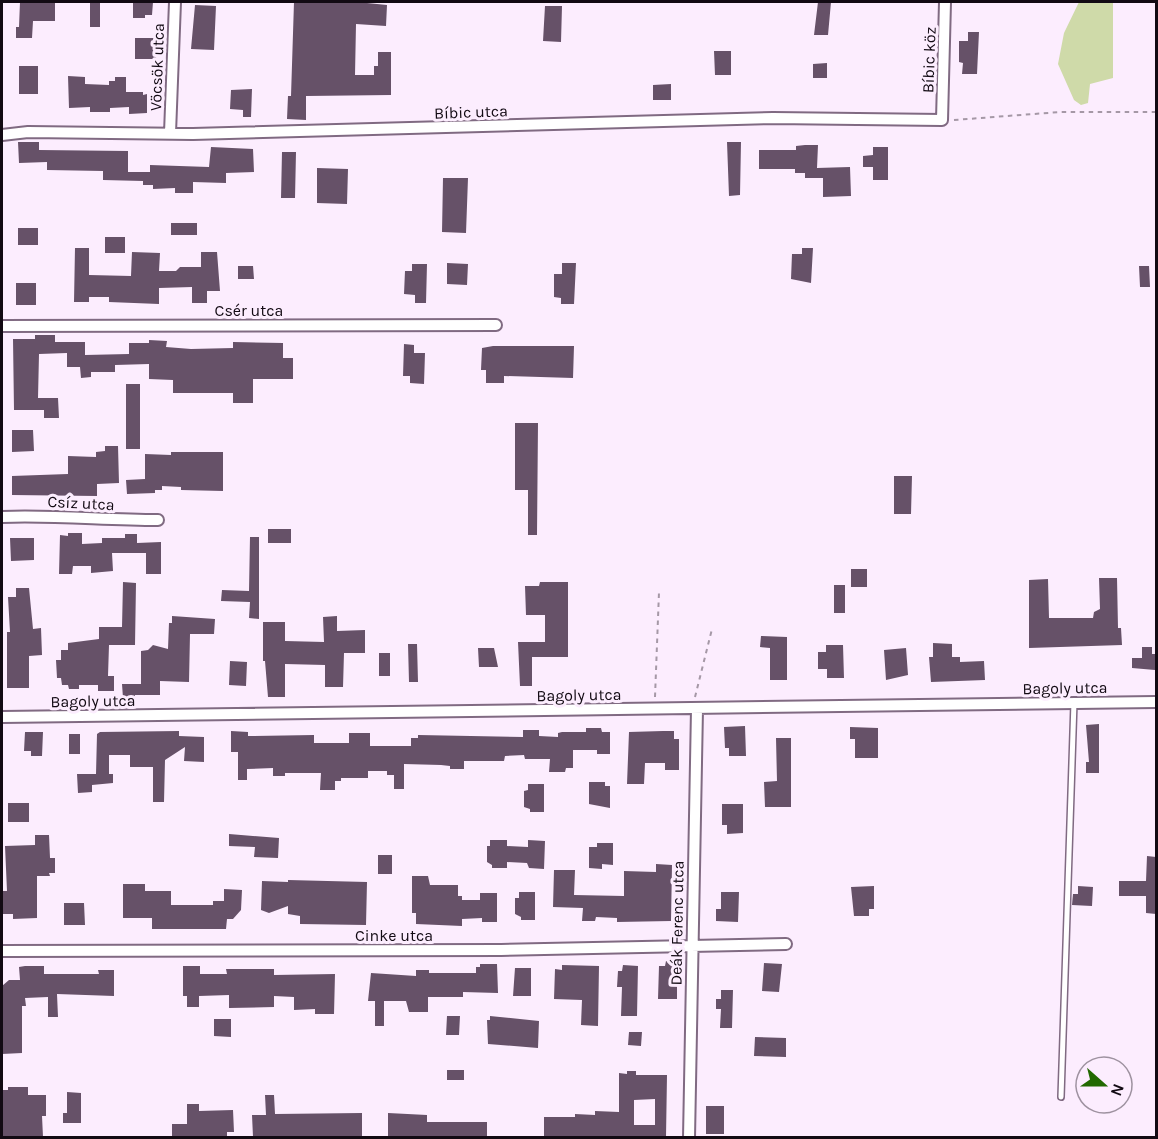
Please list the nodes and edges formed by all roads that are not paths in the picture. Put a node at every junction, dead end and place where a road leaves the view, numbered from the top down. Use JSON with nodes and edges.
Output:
{"nodes":[{"id":1,"x":175,"y":2,"type":"edge"},
{"id":2,"x":945,"y":2,"type":"edge"},
{"id":3,"x":942,"y":120,"type":"joint"},
{"id":4,"x":170,"y":133,"type":"junction"},
{"id":5,"x":2,"y":135,"type":"edge"},
{"id":6,"x":496,"y":325,"type":"dead end"},
{"id":7,"x":2,"y":326,"type":"edge"},
{"id":8,"x":2,"y":516,"type":"edge"},
{"id":9,"x":158,"y":520,"type":"dead end"},
{"id":10,"x":1074,"y":702,"type":"junction"},
{"id":11,"x":1156,"y":702,"type":"edge"},
{"id":12,"x":695,"y":709,"type":"junction"},
{"id":13,"x":2,"y":717,"type":"edge"},
{"id":14,"x":786,"y":944,"type":"dead end"},
{"id":15,"x":691,"y":945,"type":"junction"},
{"id":16,"x":2,"y":951,"type":"edge"},
{"id":17,"x":1061,"y":1097,"type":"dead end"},
{"id":18,"x":688,"y":1137,"type":"edge"}],
"edges":[{"from":1,"to":4,"type":"street","name":"Vöcsök utca"},
{"from":2,"to":3,"type":"street","name":"Bíbic köz"},
{"from":3,"to":4,"type":"street","name":"Bíbic utca"},
{"from":4,"to":5,"type":"street","name":"Bíbic utca"},
{"from":6,"to":7,"type":"street","name":"Csér utca"},
{"from":8,"to":9,"type":"street","name":"Csíz utca"},
{"from":10,"to":11,"type":"street","name":"Bagoly utca"},
{"from":10,"to":12,"type":"street","name":"Bagoly utca"},
{"from":10,"to":17,"type":"lane"},
{"from":12,"to":13,"type":"street","name":"Bagoly utca"},
{"from":12,"to":15,"type":"street","name":"Deák Ferenc utca"},
{"from":14,"to":15,"type":"street","name":"Cinke utca"},
{"from":15,"to":16,"type":"street","name":"Cinke utca"},
{"from":15,"to":18,"type":"street","name":"Deák Ferenc utca"}]}
